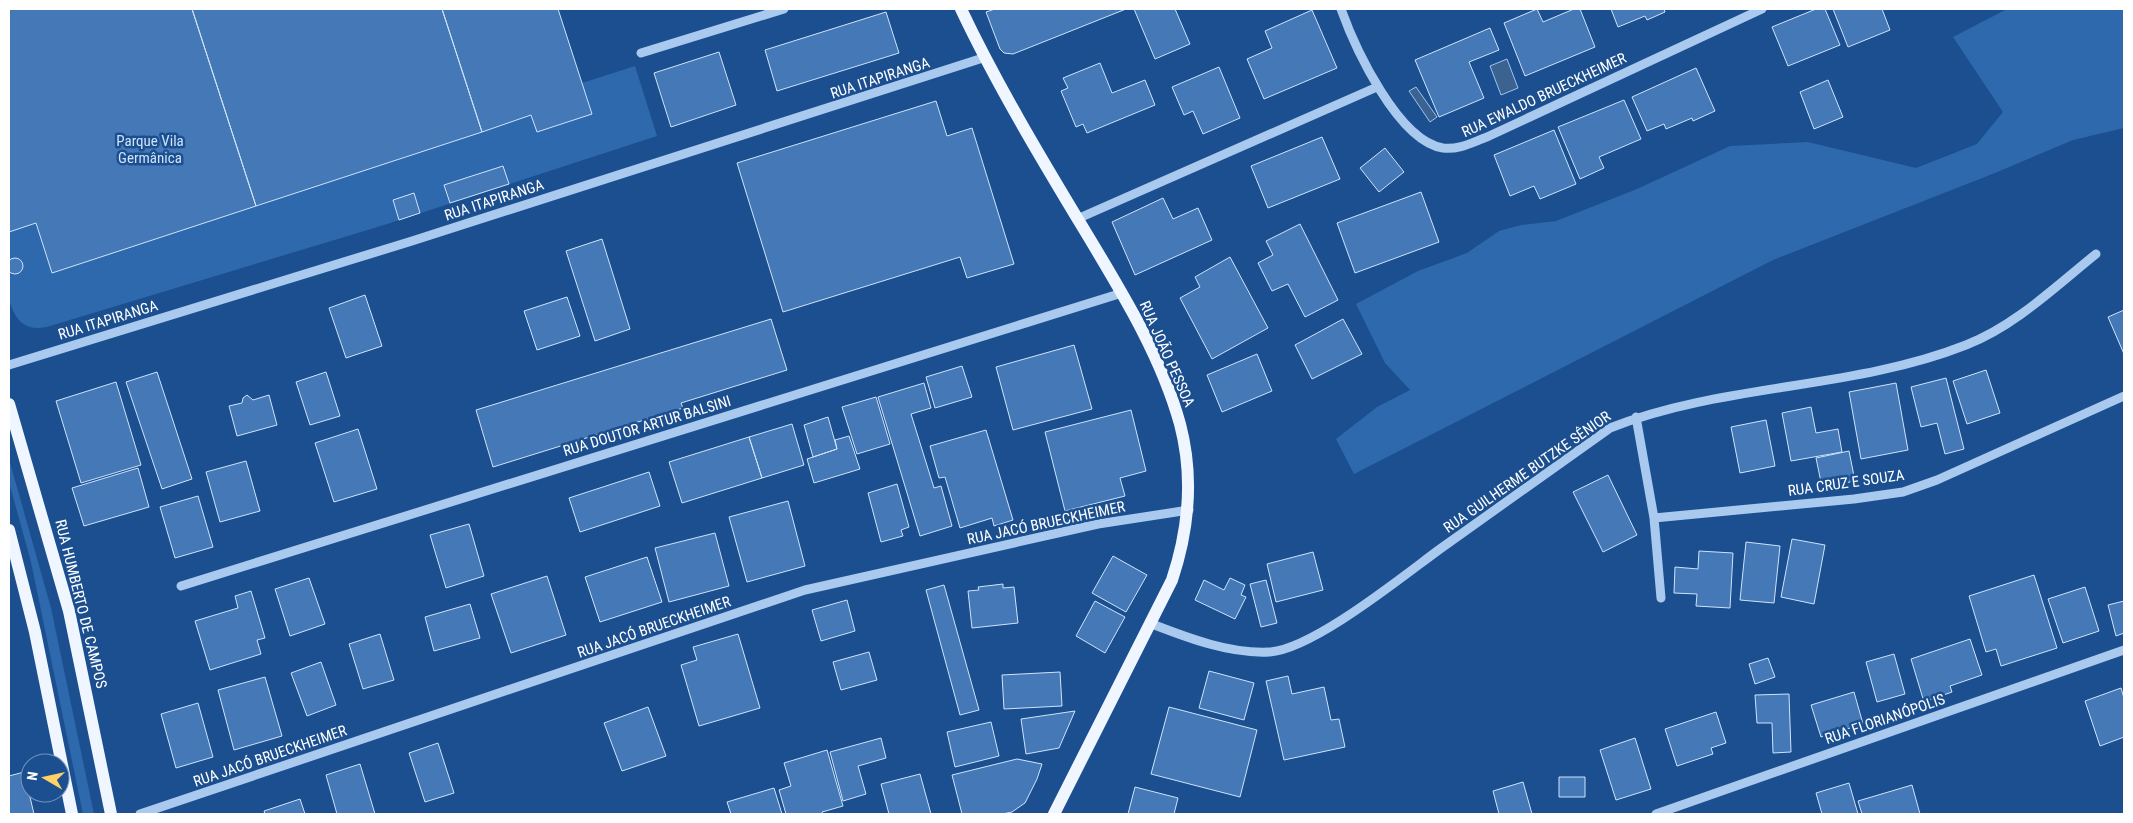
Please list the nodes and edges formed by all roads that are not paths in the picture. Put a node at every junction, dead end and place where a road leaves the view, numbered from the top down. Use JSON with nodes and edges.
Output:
{"nodes":[{"id":1,"x":784,"y":9,"type":"edge"},
{"id":2,"x":961,"y":9,"type":"edge"},
{"id":3,"x":1341,"y":9,"type":"edge"},
{"id":4,"x":1762,"y":9,"type":"edge"},
{"id":5,"x":641,"y":53,"type":"dead end"},
{"id":6,"x":986,"y":56,"type":"junction"},
{"id":7,"x":1377,"y":87,"type":"junction"},
{"id":8,"x":1077,"y":219,"type":"junction"},
{"id":9,"x":2096,"y":254,"type":"dead end"},
{"id":10,"x":1122,"y":293,"type":"junction"},
{"id":11,"x":9,"y":365,"type":"edge"},
{"id":12,"x":2124,"y":396,"type":"edge"},
{"id":13,"x":9,"y":404,"type":"edge"},
{"id":14,"x":1636,"y":417,"type":"junction"},
{"id":15,"x":1189,"y":510,"type":"junction"},
{"id":16,"x":1654,"y":518,"type":"junction"},
{"id":17,"x":9,"y":530,"type":"edge"},
{"id":18,"x":181,"y":586,"type":"dead end"},
{"id":19,"x":1660,"y":598,"type":"dead end"},
{"id":20,"x":1152,"y":624,"type":"junction"},
{"id":21,"x":2124,"y":650,"type":"edge"},
{"id":22,"x":72,"y":814,"type":"edge"},
{"id":23,"x":111,"y":814,"type":"edge"},
{"id":24,"x":140,"y":814,"type":"edge"},
{"id":25,"x":1054,"y":814,"type":"edge"},
{"id":26,"x":1656,"y":814,"type":"edge"}],
"edges":[{"from":1,"to":5,"type":"street"},
{"from":2,"to":6,"type":"main road","name":"RUA JOÃO PESSOA"},
{"from":3,"to":7,"type":"street","name":"RUA EWALDO BRUECKHEIMER"},
{"from":4,"to":7,"type":"street","name":"RUA EWALDO BRUECKHEIMER"},
{"from":6,"to":8,"type":"main road","name":"RUA JOÃO PESSOA"},
{"from":6,"to":11,"type":"street","name":"RUA ITAPIRANGA"},
{"from":7,"to":8,"type":"street"},
{"from":8,"to":10,"type":"main road","name":"RUA JOÃO PESSOA"},
{"from":9,"to":14,"type":"street","name":"RUA GUILHERME BUTZKE SÊNIOR"},
{"from":10,"to":15,"type":"main road","name":"RUA JOÃO PESSOA"},
{"from":10,"to":18,"type":"street","name":"RUA DOUTOR ARTUR BALSINI"},
{"from":12,"to":16,"type":"street","name":"RUA CRUZ E SOUZA"},
{"from":13,"to":23,"type":"main road","name":"RUA HUMBERTO DE CAMPOS"},
{"from":14,"to":16,"type":"street"},
{"from":14,"to":20,"type":"street","name":"RUA GUILHERME BUTZKE SÊNIOR"},
{"from":15,"to":20,"type":"main road","name":"RUA JOÃO PESSOA"},
{"from":15,"to":24,"type":"street","name":"RUA JACÓ BRUECKHEIMER"},
{"from":16,"to":19,"type":"street"},
{"from":17,"to":22,"type":"main road"},
{"from":20,"to":25,"type":"main road","name":"RUA JOÃO PESSOA"},
{"from":21,"to":26,"type":"street","name":"RUA FLORIANÓPOLIS"}]}
